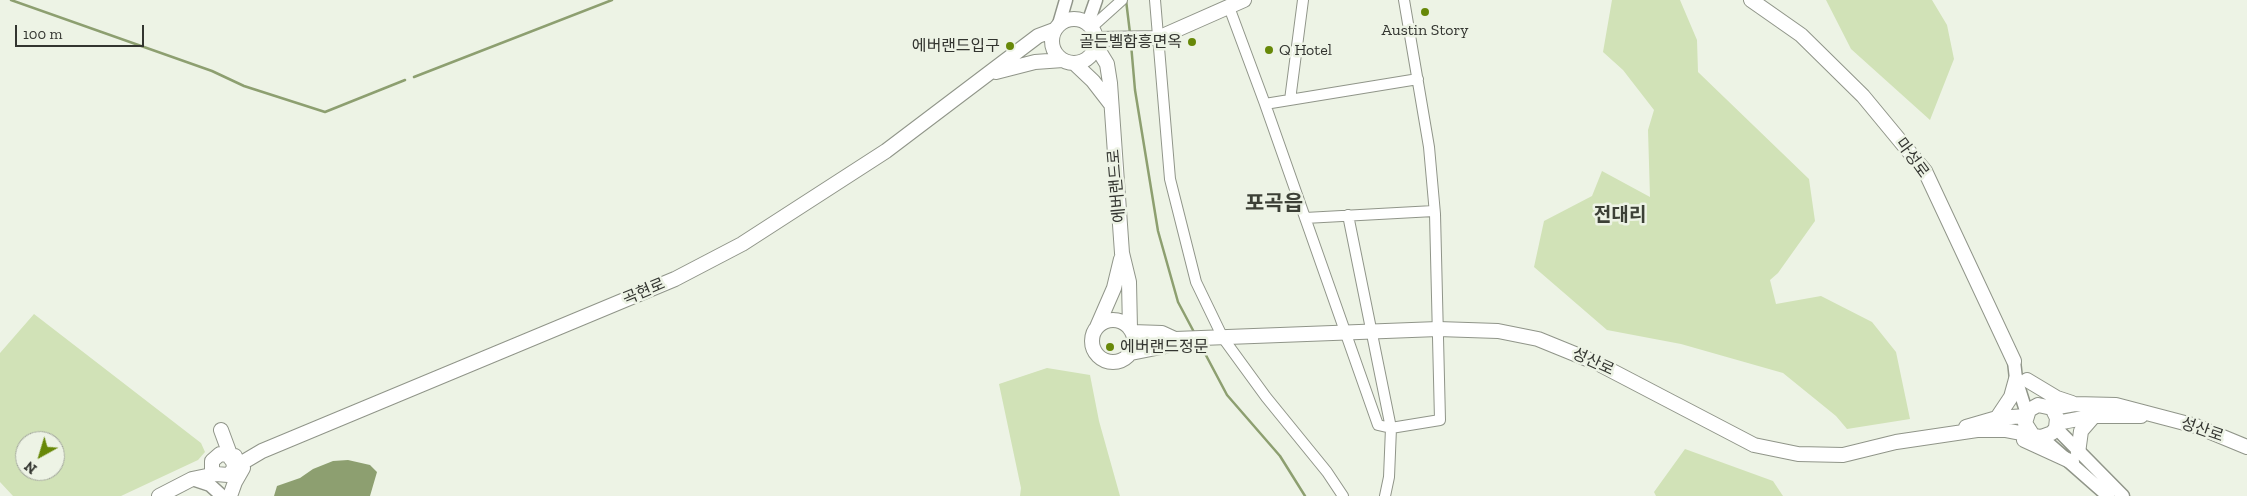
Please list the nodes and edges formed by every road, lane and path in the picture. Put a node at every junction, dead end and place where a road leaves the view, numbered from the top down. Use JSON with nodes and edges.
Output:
{"nodes":[{"id":1,"x":1066,"y":0,"type":"edge"},
{"id":2,"x":1096,"y":0,"type":"edge"},
{"id":3,"x":1122,"y":0,"type":"edge"},
{"id":4,"x":1154,"y":0,"type":"edge"},
{"id":5,"x":1244,"y":0,"type":"edge"},
{"id":6,"x":1303,"y":0,"type":"edge"},
{"id":7,"x":1404,"y":0,"type":"edge"},
{"id":8,"x":1751,"y":0,"type":"edge"},
{"id":9,"x":1229,"y":7,"type":"junction"},
{"id":10,"x":1057,"y":27,"type":"junction"},
{"id":11,"x":1093,"y":34,"type":"junction"},
{"id":12,"x":1154,"y":38,"type":"junction"},
{"id":13,"x":1068,"y":62,"type":"junction"},
{"id":14,"x":993,"y":72,"type":"junction"},
{"id":15,"x":1418,"y":78,"type":"junction"},
{"id":16,"x":1290,"y":100,"type":"junction"},
{"id":17,"x":1110,"y":103,"type":"junction"},
{"id":18,"x":1266,"y":104,"type":"junction"},
{"id":19,"x":1434,"y":211,"type":"junction"},
{"id":20,"x":1348,"y":215,"type":"junction"},
{"id":21,"x":1305,"y":218,"type":"junction"},
{"id":22,"x":1122,"y":253,"type":"junction"},
{"id":23,"x":1097,"y":327,"type":"junction"},
{"id":24,"x":1438,"y":329,"type":"junction"},
{"id":25,"x":1131,"y":331,"type":"junction"},
{"id":26,"x":1346,"y":332,"type":"junction"},
{"id":27,"x":1373,"y":332,"type":"junction"},
{"id":28,"x":1219,"y":338,"type":"junction"},
{"id":29,"x":1176,"y":339,"type":"junction"},
{"id":30,"x":1131,"y":353,"type":"junction"},
{"id":31,"x":2014,"y":361,"type":"joint"},
{"id":32,"x":2021,"y":380,"type":"junction"},
{"id":33,"x":2075,"y":404,"type":"junction"},
{"id":34,"x":2048,"y":406,"type":"junction"},
{"id":35,"x":2026,"y":415,"type":"junction"},
{"id":36,"x":2157,"y":415,"type":"junction"},
{"id":37,"x":2094,"y":416,"type":"junction"},
{"id":38,"x":1997,"y":418,"type":"junction"},
{"id":39,"x":2057,"y":426,"type":"junction"},
{"id":40,"x":1391,"y":428,"type":"junction"},
{"id":41,"x":220,"y":430,"type":"junction"},
{"id":42,"x":1977,"y":430,"type":"junction"},
{"id":43,"x":1954,"y":432,"type":"junction"},
{"id":44,"x":2037,"y":435,"type":"junction"},
{"id":45,"x":2247,"y":447,"type":"edge"},
{"id":46,"x":262,"y":451,"type":"junction"},
{"id":47,"x":214,"y":458,"type":"junction"},
{"id":48,"x":2075,"y":458,"type":"junction"},
{"id":49,"x":232,"y":464,"type":"junction"},
{"id":50,"x":216,"y":474,"type":"junction"},
{"id":51,"x":192,"y":480,"type":"junction"},
{"id":52,"x":158,"y":496,"type":"edge"},
{"id":53,"x":226,"y":496,"type":"edge"},
{"id":54,"x":1343,"y":496,"type":"edge"},
{"id":55,"x":1385,"y":496,"type":"edge"},
{"id":56,"x":2108,"y":496,"type":"edge"},
{"id":57,"x":2123,"y":496,"type":"edge"}],
"edges":[{"from":1,"to":10,"type":"street"},
{"from":2,"to":11,"type":"street"},
{"from":3,"to":11,"type":"street"},
{"from":4,"to":12,"type":"street"},
{"from":5,"to":9,"type":"main road"},
{"from":6,"to":16,"type":"street"},
{"from":7,"to":15,"type":"street"},
{"from":8,"to":31,"type":"main road","name":"마성로"},
{"from":9,"to":12,"type":"main road"},
{"from":9,"to":18,"type":"street"},
{"from":10,"to":11,"type":"main road"},
{"from":10,"to":13,"type":"main road"},
{"from":10,"to":14,"type":"main road","name":"곡현로"},
{"from":11,"to":12,"type":"main road"},
{"from":11,"to":13,"type":"main road"},
{"from":11,"to":17,"type":"main road","name":"에버랜드로"},
{"from":12,"to":28,"type":"street"},
{"from":13,"to":14,"type":"main road"},
{"from":13,"to":17,"type":"main road"},
{"from":14,"to":46,"type":"main road","name":"곡현로"},
{"from":15,"to":16,"type":"street"},
{"from":15,"to":19,"type":"street"},
{"from":16,"to":18,"type":"street"},
{"from":17,"to":22,"type":"main road","name":"에버랜드로"},
{"from":18,"to":21,"type":"street"},
{"from":19,"to":20,"type":"street"},
{"from":19,"to":24,"type":"street"},
{"from":20,"to":21,"type":"street"},
{"from":20,"to":27,"type":"street"},
{"from":21,"to":26,"type":"street"},
{"from":22,"to":23,"type":"main road"},
{"from":22,"to":25,"type":"main road","name":"에버랜드로"},
{"from":23,"to":25,"type":"main road"},
{"from":23,"to":30,"type":"main road"},
{"from":24,"to":27,"type":"main road","name":"성산로"},
{"from":24,"to":40,"type":"street"},
{"from":24,"to":43,"type":"main road","name":"성산로"},
{"from":25,"to":29,"type":"main road"},
{"from":25,"to":30,"type":"main road"},
{"from":26,"to":27,"type":"main road","name":"성산로"},
{"from":26,"to":28,"type":"main road","name":"성산로"},
{"from":26,"to":40,"type":"street"},
{"from":27,"to":40,"type":"street"},
{"from":28,"to":29,"type":"main road","name":"성산로"},
{"from":28,"to":54,"type":"street"},
{"from":29,"to":30,"type":"main road"},
{"from":31,"to":32,"type":"street"},
{"from":32,"to":33,"type":"main road"},
{"from":32,"to":34,"type":"street"},
{"from":32,"to":35,"type":"street"},
{"from":32,"to":38,"type":"main road"},
{"from":33,"to":34,"type":"main road"},
{"from":33,"to":36,"type":"main road"},
{"from":34,"to":35,"type":"main road"},
{"from":34,"to":39,"type":"main road"},
{"from":35,"to":38,"type":"main road"},
{"from":35,"to":44,"type":"main road"},
{"from":36,"to":37,"type":"main road"},
{"from":36,"to":45,"type":"main road","name":"성산로"},
{"from":37,"to":39,"type":"main road"},
{"from":37,"to":48,"type":"main road"},
{"from":38,"to":43,"type":"main road"},
{"from":39,"to":44,"type":"main road"},
{"from":39,"to":48,"type":"street"},
{"from":40,"to":55,"type":"street"},
{"from":41,"to":46,"type":"main road"},
{"from":41,"to":47,"type":"main road"},
{"from":41,"to":49,"type":"main road"},
{"from":41,"to":51,"type":"main road"},
{"from":42,"to":43,"type":"main road"},
{"from":42,"to":44,"type":"main road"},
{"from":42,"to":48,"type":"main road"},
{"from":44,"to":48,"type":"street"},
{"from":46,"to":49,"type":"main road"},
{"from":46,"to":53,"type":"main road"},
{"from":47,"to":49,"type":"main road"},
{"from":47,"to":50,"type":"main road"},
{"from":47,"to":51,"type":"main road"},
{"from":48,"to":56,"type":"street"},
{"from":48,"to":57,"type":"street"},
{"from":49,"to":50,"type":"main road"},
{"from":49,"to":53,"type":"street"},
{"from":50,"to":51,"type":"main road"},
{"from":50,"to":53,"type":"street"},
{"from":51,"to":52,"type":"main road"},
{"from":51,"to":53,"type":"street"}]}
